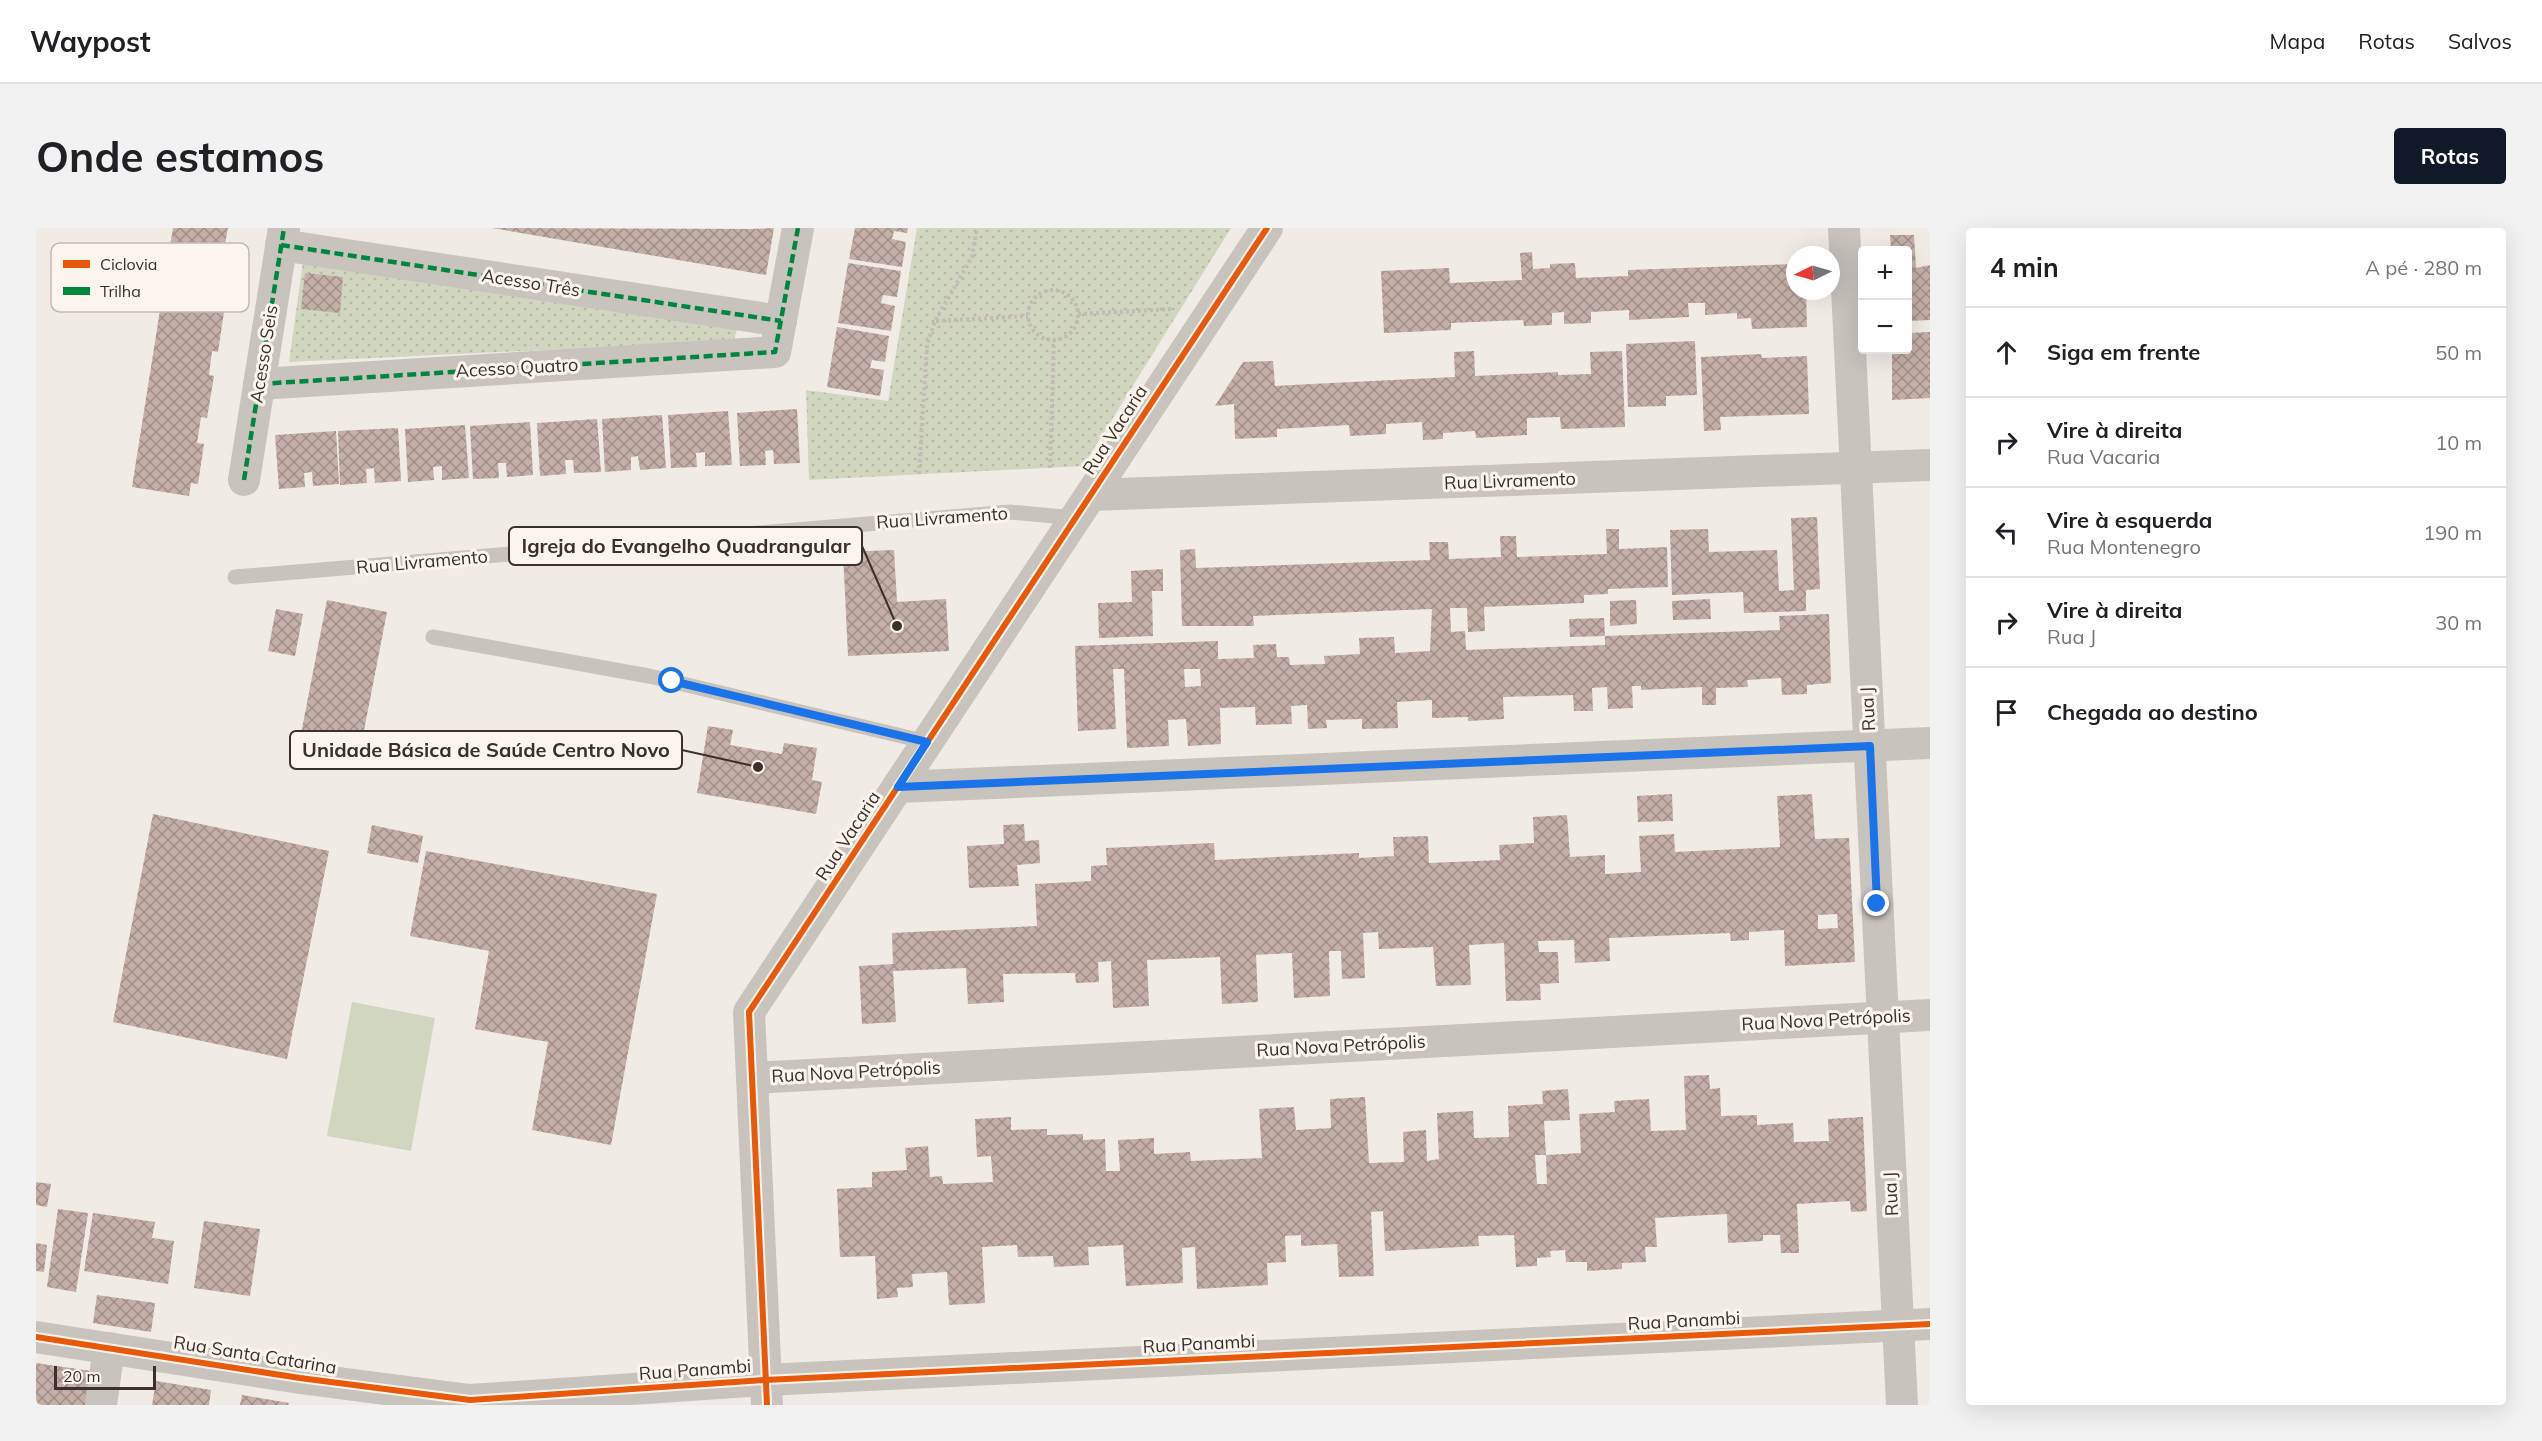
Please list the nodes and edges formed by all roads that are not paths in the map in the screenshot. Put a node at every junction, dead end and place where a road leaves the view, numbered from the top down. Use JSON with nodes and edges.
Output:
{"nodes":[{"id":1,"x":798,"y":228,"type":"edge"},
{"id":2,"x":1267,"y":228,"type":"edge"},
{"id":3,"x":1844,"y":228,"type":"edge"},
{"id":4,"x":282,"y":236,"type":"edge"},
{"id":5,"x":781,"y":321,"type":"junction"},
{"id":6,"x":259,"y":384,"type":"junction"},
{"id":7,"x":1930,"y":465,"type":"edge"},
{"id":8,"x":1856,"y":469,"type":"junction"},
{"id":9,"x":244,"y":480,"type":"dead end"},
{"id":10,"x":1083,"y":506,"type":"junction"},
{"id":11,"x":235,"y":577,"type":"dead end"},
{"id":12,"x":433,"y":637,"type":"dead end"},
{"id":13,"x":927,"y":742,"type":"junction"},
{"id":14,"x":1930,"y":743,"type":"edge"},
{"id":15,"x":1870,"y":746,"type":"junction"},
{"id":16,"x":898,"y":787,"type":"junction"},
{"id":17,"x":1930,"y":1015,"type":"edge"},
{"id":18,"x":1883,"y":1017,"type":"junction"},
{"id":19,"x":752,"y":1078,"type":"junction"},
{"id":20,"x":1930,"y":1324,"type":"edge"},
{"id":21,"x":1898,"y":1325,"type":"junction"},
{"id":22,"x":36,"y":1337,"type":"edge"},
{"id":23,"x":109,"y":1348,"type":"junction"},
{"id":24,"x":297,"y":1392,"type":"edge"},
{"id":25,"x":766,"y":1393,"type":"edge"},
{"id":26,"x":470,"y":1400,"type":"joint"},
{"id":27,"x":101,"y":1405,"type":"edge"},
{"id":28,"x":1902,"y":1405,"type":"edge"}],
"edges":[{"from":1,"to":5,"type":"street"},
{"from":2,"to":10,"type":"street","name":"Rua Vacaria"},
{"from":3,"to":8,"type":"street","name":"Rua J"},
{"from":4,"to":5,"type":"street","name":"Acesso Três"},
{"from":4,"to":6,"type":"street","name":"Acesso Seis"},
{"from":5,"to":6,"type":"street","name":"Acesso Quatro"},
{"from":6,"to":9,"type":"street","name":"Acesso Seis"},
{"from":7,"to":8,"type":"street","name":"Rua Livramento"},
{"from":8,"to":10,"type":"street","name":"Rua Livramento"},
{"from":8,"to":15,"type":"street","name":"Rua J"},
{"from":10,"to":11,"type":"lane","name":"Rua Livramento"},
{"from":10,"to":13,"type":"street","name":"Rua Vacaria"},
{"from":12,"to":13,"type":"lane"},
{"from":13,"to":16,"type":"street","name":"Rua Vacaria"},
{"from":14,"to":15,"type":"street"},
{"from":15,"to":16,"type":"street"},
{"from":15,"to":18,"type":"street","name":"Rua J"},
{"from":16,"to":19,"type":"street","name":"Rua Vacaria"},
{"from":17,"to":18,"type":"street","name":"Rua Nova Petrópolis"},
{"from":18,"to":19,"type":"street","name":"Rua Nova Petrópolis"},
{"from":18,"to":21,"type":"street","name":"Rua J"},
{"from":19,"to":25,"type":"street","name":"Rua Vacaria"},
{"from":20,"to":21,"type":"street","name":"Rua Panambi"},
{"from":21,"to":25,"type":"street","name":"Rua Panambi"},
{"from":21,"to":28,"type":"street","name":"Rua J"},
{"from":22,"to":23,"type":"street","name":"Rua Santa Catarina"},
{"from":23,"to":24,"type":"street","name":"Rua Santa Catarina"},
{"from":23,"to":27,"type":"street"},
{"from":24,"to":26,"type":"street","name":"Rua Santa Catarina"},
{"from":25,"to":26,"type":"street","name":"Rua Panambi"}]}
